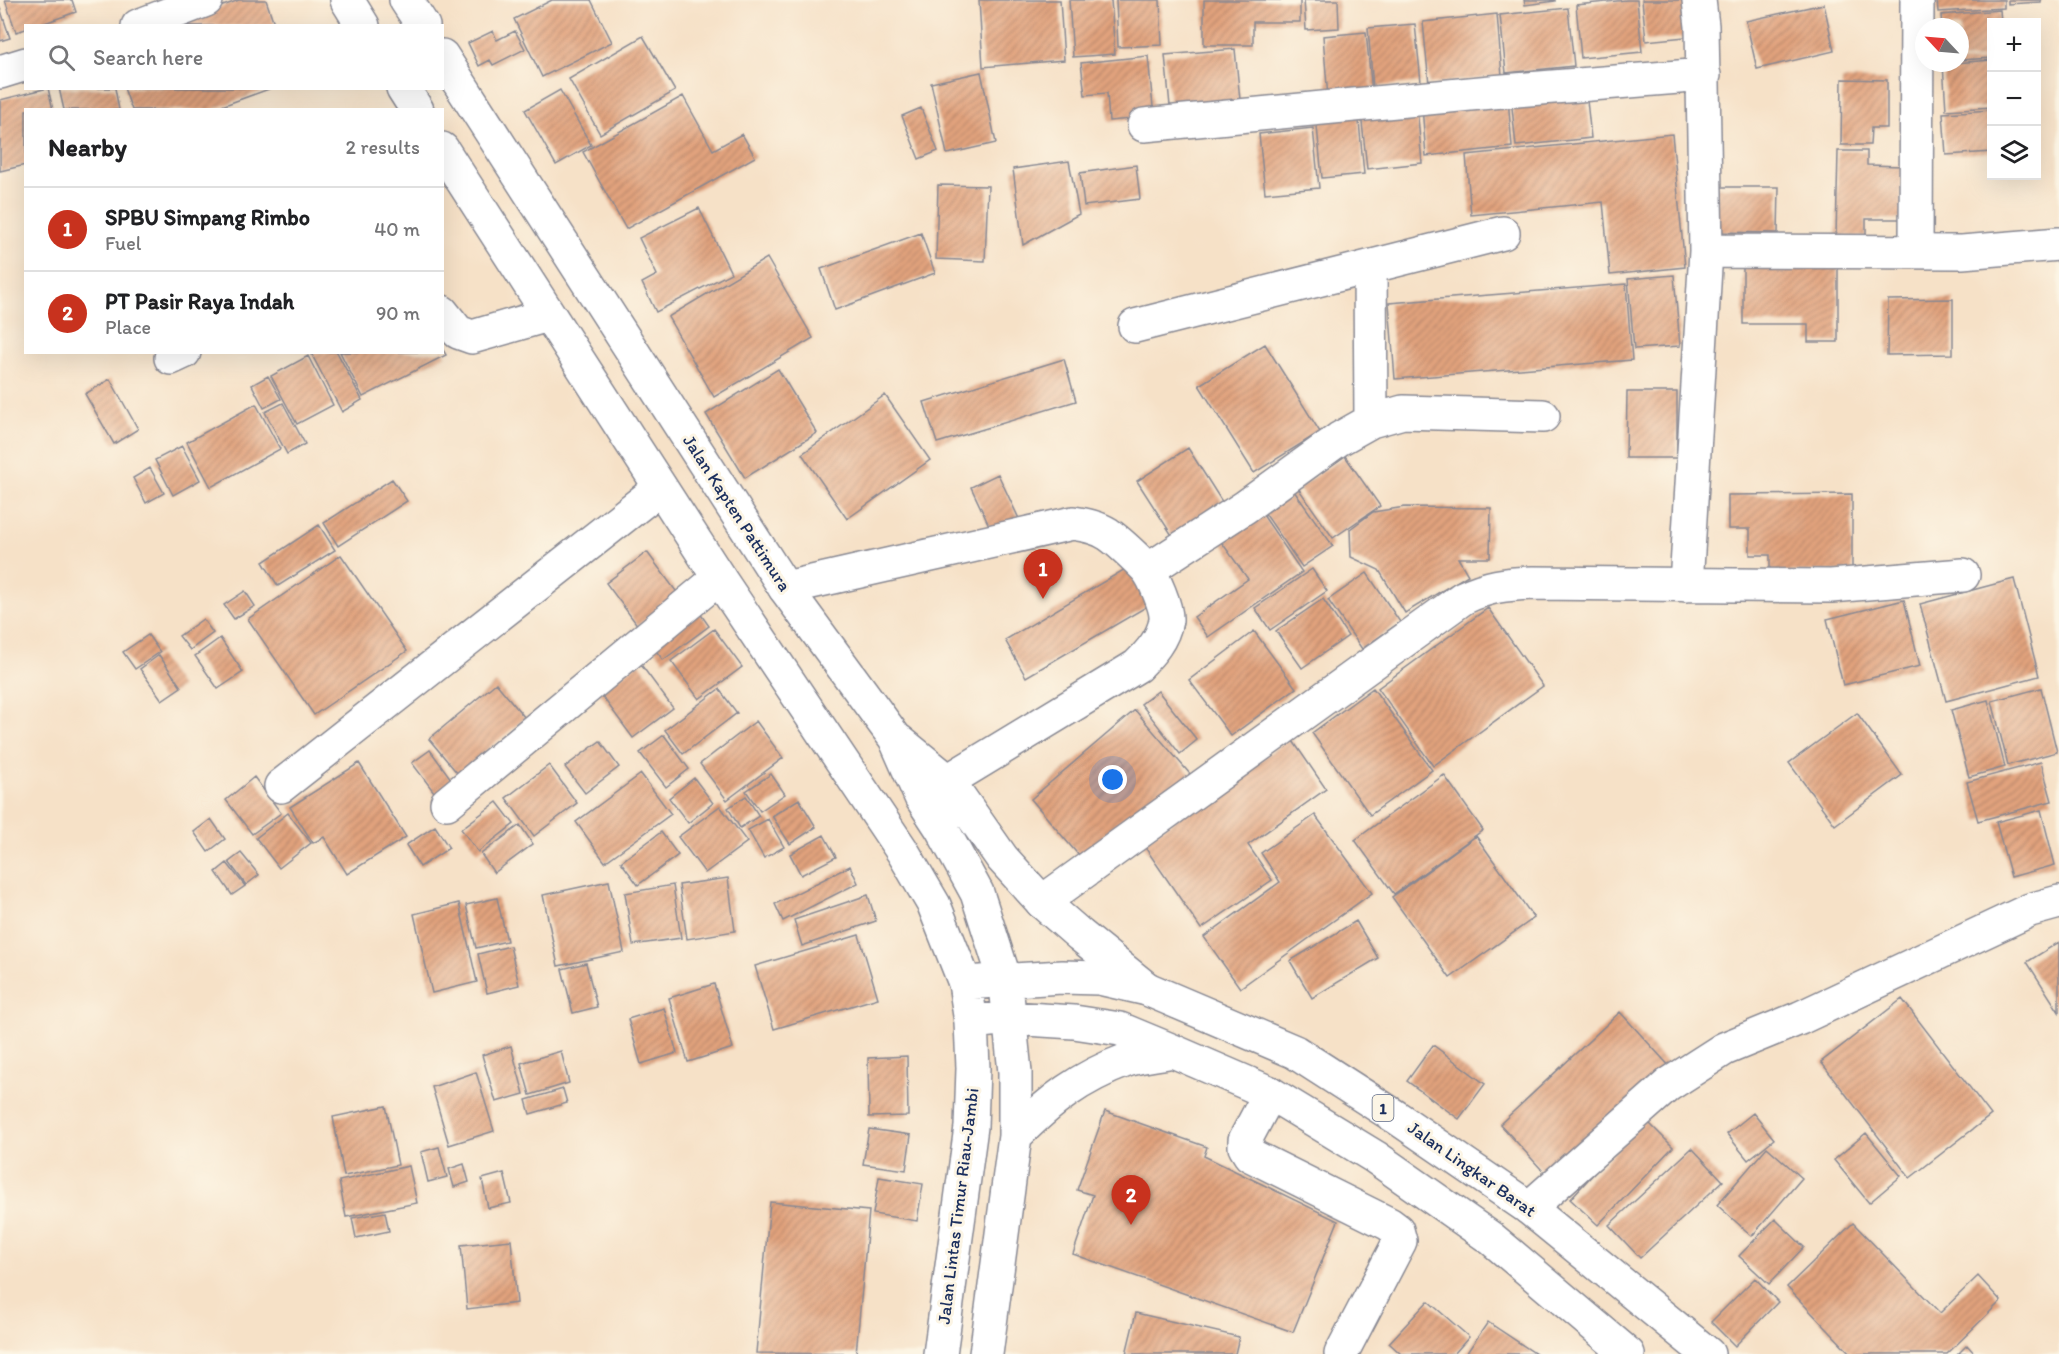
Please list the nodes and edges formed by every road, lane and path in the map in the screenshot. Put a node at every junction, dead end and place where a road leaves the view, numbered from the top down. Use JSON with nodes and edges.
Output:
{"nodes":[{"id":1,"x":206,"y":0,"type":"edge"},
{"id":2,"x":347,"y":0,"type":"edge"},
{"id":3,"x":406,"y":0,"type":"edge"},
{"id":4,"x":1699,"y":0,"type":"edge"},
{"id":5,"x":1917,"y":0,"type":"edge"},
{"id":6,"x":143,"y":24,"type":"edge"},
{"id":7,"x":362,"y":24,"type":"edge"},
{"id":8,"x":422,"y":24,"type":"edge"},
{"id":9,"x":444,"y":59,"type":"edge"},
{"id":10,"x":24,"y":65,"type":"edge"},
{"id":11,"x":0,"y":72,"type":"edge"},
{"id":12,"x":1704,"y":75,"type":"junction"},
{"id":13,"x":405,"y":90,"type":"edge"},
{"id":14,"x":416,"y":108,"type":"edge"},
{"id":15,"x":1144,"y":125,"type":"dead end"},
{"id":16,"x":444,"y":152,"type":"edge"},
{"id":17,"x":552,"y":227,"type":"junction"},
{"id":18,"x":1503,"y":233,"type":"dead end"},
{"id":19,"x":503,"y":244,"type":"junction"},
{"id":20,"x":2059,"y":244,"type":"edge"},
{"id":21,"x":1706,"y":251,"type":"junction"},
{"id":22,"x":1916,"y":251,"type":"junction"},
{"id":23,"x":1370,"y":267,"type":"junction"},
{"id":24,"x":444,"y":315,"type":"edge"},
{"id":25,"x":548,"y":315,"type":"junction"},
{"id":26,"x":1135,"y":326,"type":"dead end"},
{"id":27,"x":1543,"y":416,"type":"dead end"},
{"id":28,"x":1371,"y":421,"type":"junction"},
{"id":29,"x":660,"y":488,"type":"junction"},
{"id":30,"x":1148,"y":570,"type":"junction"},
{"id":31,"x":1963,"y":575,"type":"dead end"},
{"id":32,"x":719,"y":578,"type":"junction"},
{"id":33,"x":1686,"y":585,"type":"junction"},
{"id":34,"x":785,"y":588,"type":"junction"},
{"id":35,"x":281,"y":786,"type":"dead end"},
{"id":36,"x":935,"y":789,"type":"junction"},
{"id":37,"x":447,"y":803,"type":"dead end"},
{"id":38,"x":1042,"y":902,"type":"junction"},
{"id":39,"x":2059,"y":902,"type":"edge"},
{"id":40,"x":1005,"y":980,"type":"junction"},
{"id":41,"x":965,"y":983,"type":"junction"},
{"id":42,"x":1148,"y":989,"type":"junction"},
{"id":43,"x":1010,"y":1018,"type":"junction"},
{"id":44,"x":971,"y":1022,"type":"junction"},
{"id":45,"x":1173,"y":1051,"type":"junction"},
{"id":46,"x":1270,"y":1093,"type":"junction"},
{"id":47,"x":1015,"y":1136,"type":"junction"},
{"id":48,"x":1529,"y":1208,"type":"junction"},
{"id":49,"x":940,"y":1354,"type":"edge"},
{"id":50,"x":986,"y":1354,"type":"edge"},
{"id":51,"x":1341,"y":1354,"type":"edge"},
{"id":52,"x":1628,"y":1354,"type":"edge"},
{"id":53,"x":1708,"y":1354,"type":"edge"}],
"edges":[{"from":1,"to":6,"type":"main road"},
{"from":2,"to":7,"type":"main road"},
{"from":3,"to":8,"type":"main road"},
{"from":4,"to":12,"type":"main road"},
{"from":5,"to":22,"type":"main road"},
{"from":9,"to":17,"type":"main road","name":"Jalan Kapten Pattimura"},
{"from":10,"to":11,"type":"main road"},
{"from":12,"to":15,"type":"main road"},
{"from":12,"to":21,"type":"main road"},
{"from":13,"to":14,"type":"main road"},
{"from":16,"to":19,"type":"main road"},
{"from":17,"to":19,"type":"main road"},
{"from":17,"to":34,"type":"main road","name":"Jalan Kapten Pattimura"},
{"from":18,"to":23,"type":"main road"},
{"from":19,"to":25,"type":"main road"},
{"from":20,"to":22,"type":"main road"},
{"from":21,"to":22,"type":"main road"},
{"from":21,"to":33,"type":"main road"},
{"from":23,"to":26,"type":"main road"},
{"from":23,"to":28,"type":"main road"},
{"from":24,"to":25,"type":"main road"},
{"from":25,"to":29,"type":"main road"},
{"from":27,"to":28,"type":"main road"},
{"from":28,"to":30,"type":"main road"},
{"from":29,"to":32,"type":"main road"},
{"from":29,"to":35,"type":"main road"},
{"from":30,"to":34,"type":"main road"},
{"from":30,"to":36,"type":"main road"},
{"from":31,"to":33,"type":"main road"},
{"from":32,"to":37,"type":"main road"},
{"from":32,"to":41,"type":"main road"},
{"from":33,"to":38,"type":"main road"},
{"from":34,"to":36,"type":"main road","name":"Jalan Kapten Pattimura"},
{"from":36,"to":38,"type":"main road"},
{"from":36,"to":40,"type":"main road"},
{"from":38,"to":42,"type":"main road"},
{"from":39,"to":48,"type":"main road"},
{"from":40,"to":41,"type":"main road","number":"1"},
{"from":40,"to":42,"type":"main road","name":"Jalan Lingkar Barat","number":"1"},
{"from":40,"to":43,"type":"main road"},
{"from":41,"to":44,"type":"main road","name":"Jalan Lintas Timur Riau-Jambi"},
{"from":42,"to":48,"type":"main road","name":"Jalan Lingkar Barat","number":"1"},
{"from":43,"to":44,"type":"main road"},
{"from":43,"to":45,"type":"main road"},
{"from":43,"to":47,"type":"main road"},
{"from":44,"to":49,"type":"main road","name":"Jalan Lintas Timur Riau-Jambi"},
{"from":45,"to":46,"type":"main road"},
{"from":45,"to":47,"type":"main road"},
{"from":46,"to":51,"type":"main road"},
{"from":46,"to":52,"type":"main road"},
{"from":47,"to":50,"type":"main road"},
{"from":48,"to":53,"type":"main road","name":"Jalan Lingkar Barat","number":"1"}]}
